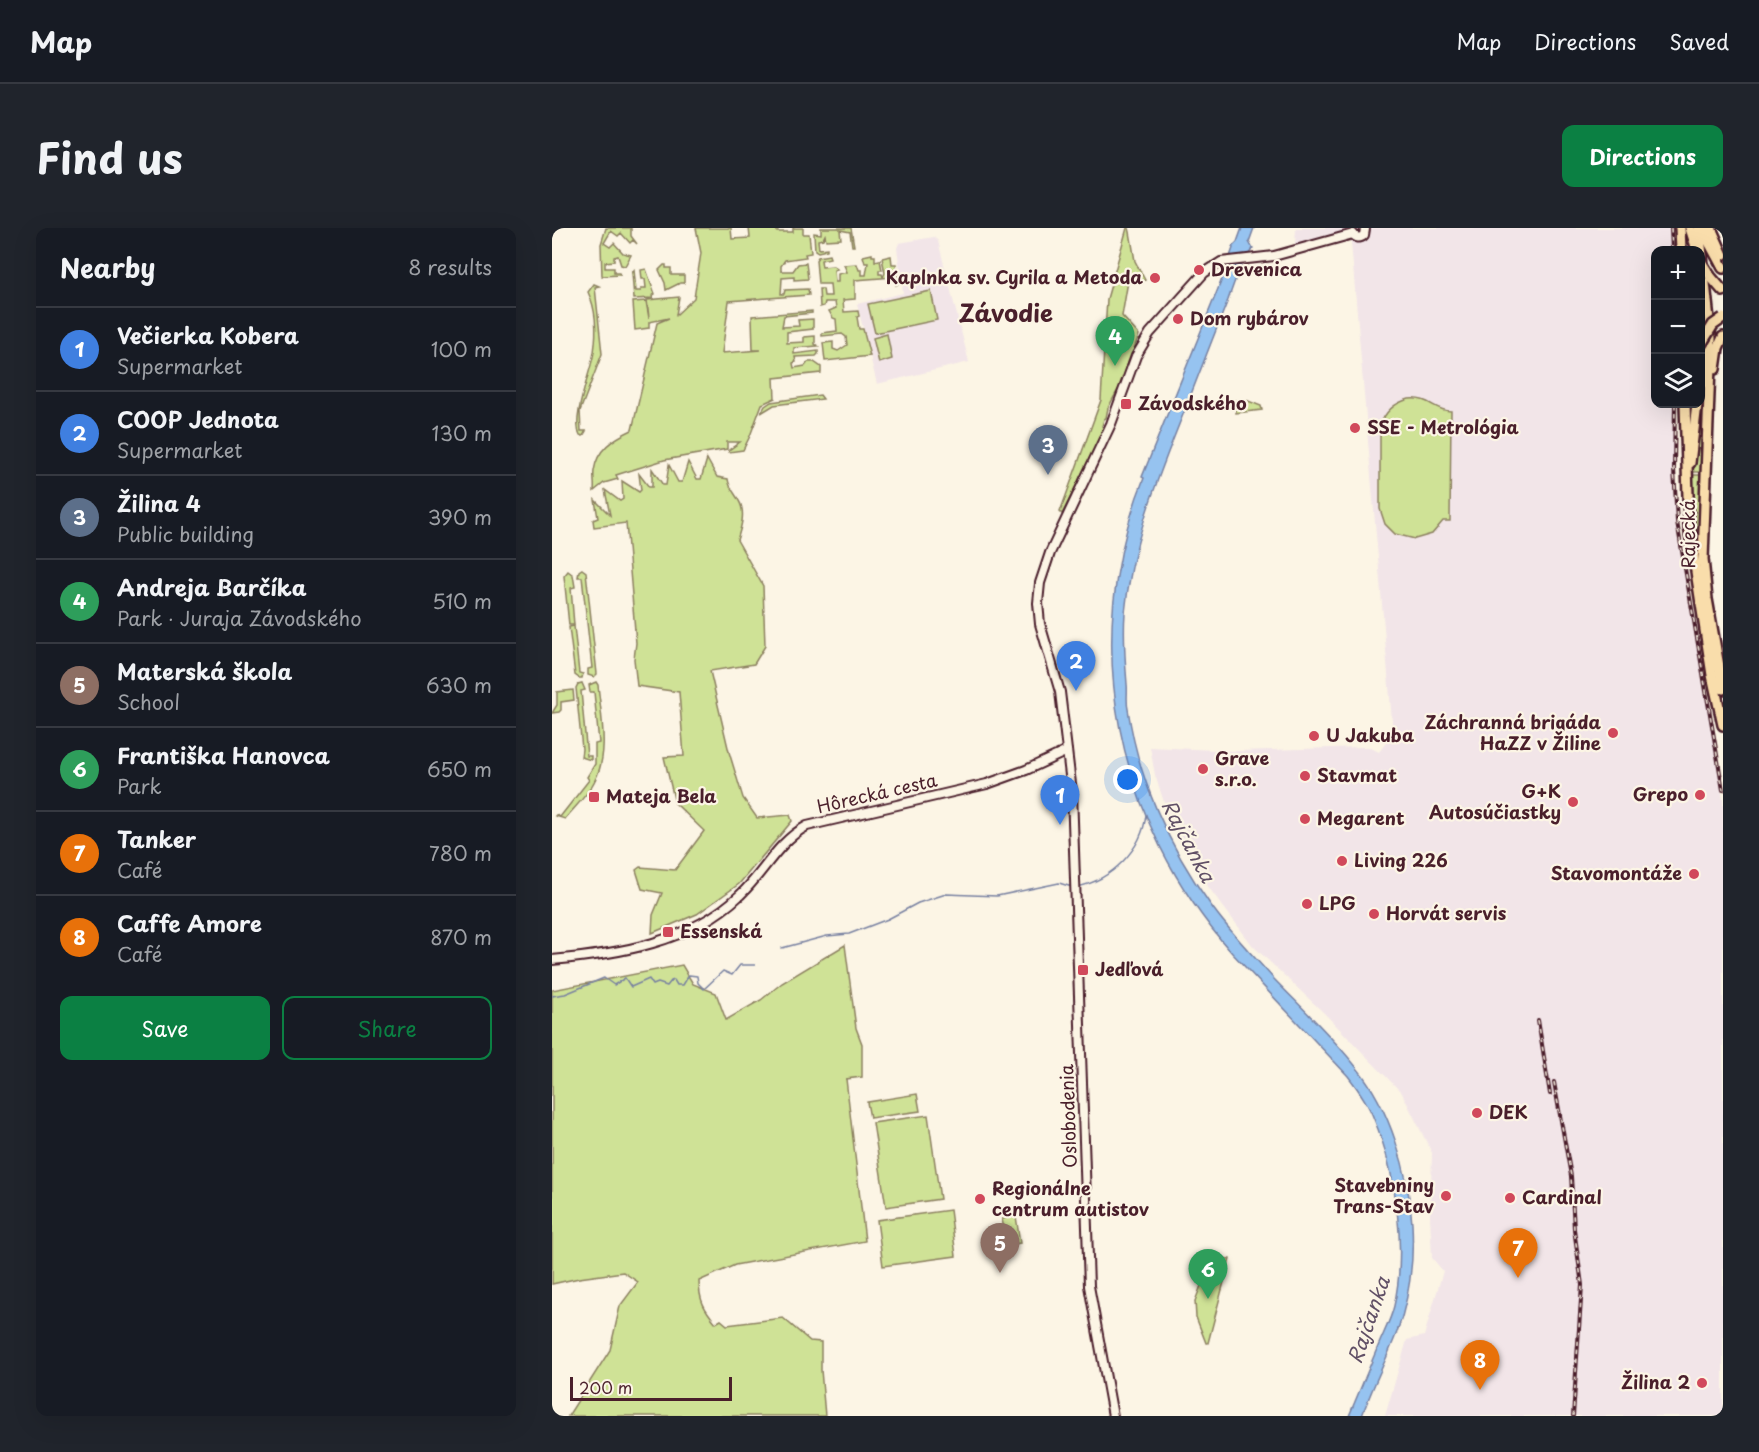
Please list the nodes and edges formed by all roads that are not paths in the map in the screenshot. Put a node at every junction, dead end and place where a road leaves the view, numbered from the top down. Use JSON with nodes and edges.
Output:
{"nodes":[{"id":1,"x":1366,"y":228,"type":"edge"},
{"id":2,"x":1680,"y":228,"type":"edge"},
{"id":3,"x":1690,"y":228,"type":"edge"},
{"id":4,"x":1699,"y":228,"type":"edge"},
{"id":5,"x":1704,"y":228,"type":"edge"},
{"id":6,"x":1712,"y":228,"type":"edge"},
{"id":7,"x":1353,"y":231,"type":"edge"},
{"id":8,"x":1681,"y":246,"type":"edge"},
{"id":9,"x":1695,"y":246,"type":"edge"},
{"id":10,"x":1723,"y":255,"type":"edge"},
{"id":11,"x":1705,"y":267,"type":"edge"},
{"id":12,"x":1723,"y":268,"type":"edge"},
{"id":13,"x":1723,"y":291,"type":"edge"},
{"id":14,"x":1723,"y":318,"type":"edge"},
{"id":15,"x":1723,"y":337,"type":"edge"},
{"id":16,"x":1705,"y":338,"type":"edge"},
{"id":17,"x":1710,"y":379,"type":"junction"},
{"id":18,"x":1685,"y":408,"type":"edge"},
{"id":19,"x":1696,"y":408,"type":"edge"},
{"id":20,"x":1686,"y":473,"type":"junction"},
{"id":21,"x":1723,"y":688,"type":"edge"},
{"id":22,"x":1723,"y":724,"type":"edge"},
{"id":23,"x":1067,"y":751,"type":"junction"},
{"id":24,"x":552,"y":960,"type":"edge"},
{"id":25,"x":1113,"y":1416,"type":"edge"}],
"edges":[{"from":1,"to":7,"type":"street"},
{"from":2,"to":8,"type":"main road"},
{"from":3,"to":9,"type":"main road"},
{"from":4,"to":17,"type":"main road"},
{"from":5,"to":12,"type":"main road"},
{"from":6,"to":10,"type":"main road"},
{"from":7,"to":23,"type":"street","name":"Oslobodenia"},
{"from":11,"to":13,"type":"main road","bridge":true},
{"from":14,"to":16,"type":"main road","bridge":true},
{"from":15,"to":17,"type":"main road"},
{"from":17,"to":21,"type":"main road","name":"Rajecká"},
{"from":18,"to":20,"type":"main road"},
{"from":19,"to":20,"type":"main road"},
{"from":20,"to":22,"type":"main road","name":"Rajecká"},
{"from":23,"to":24,"type":"street","name":"Hôrecká cesta"},
{"from":23,"to":25,"type":"street","name":"Oslobodenia"}]}
